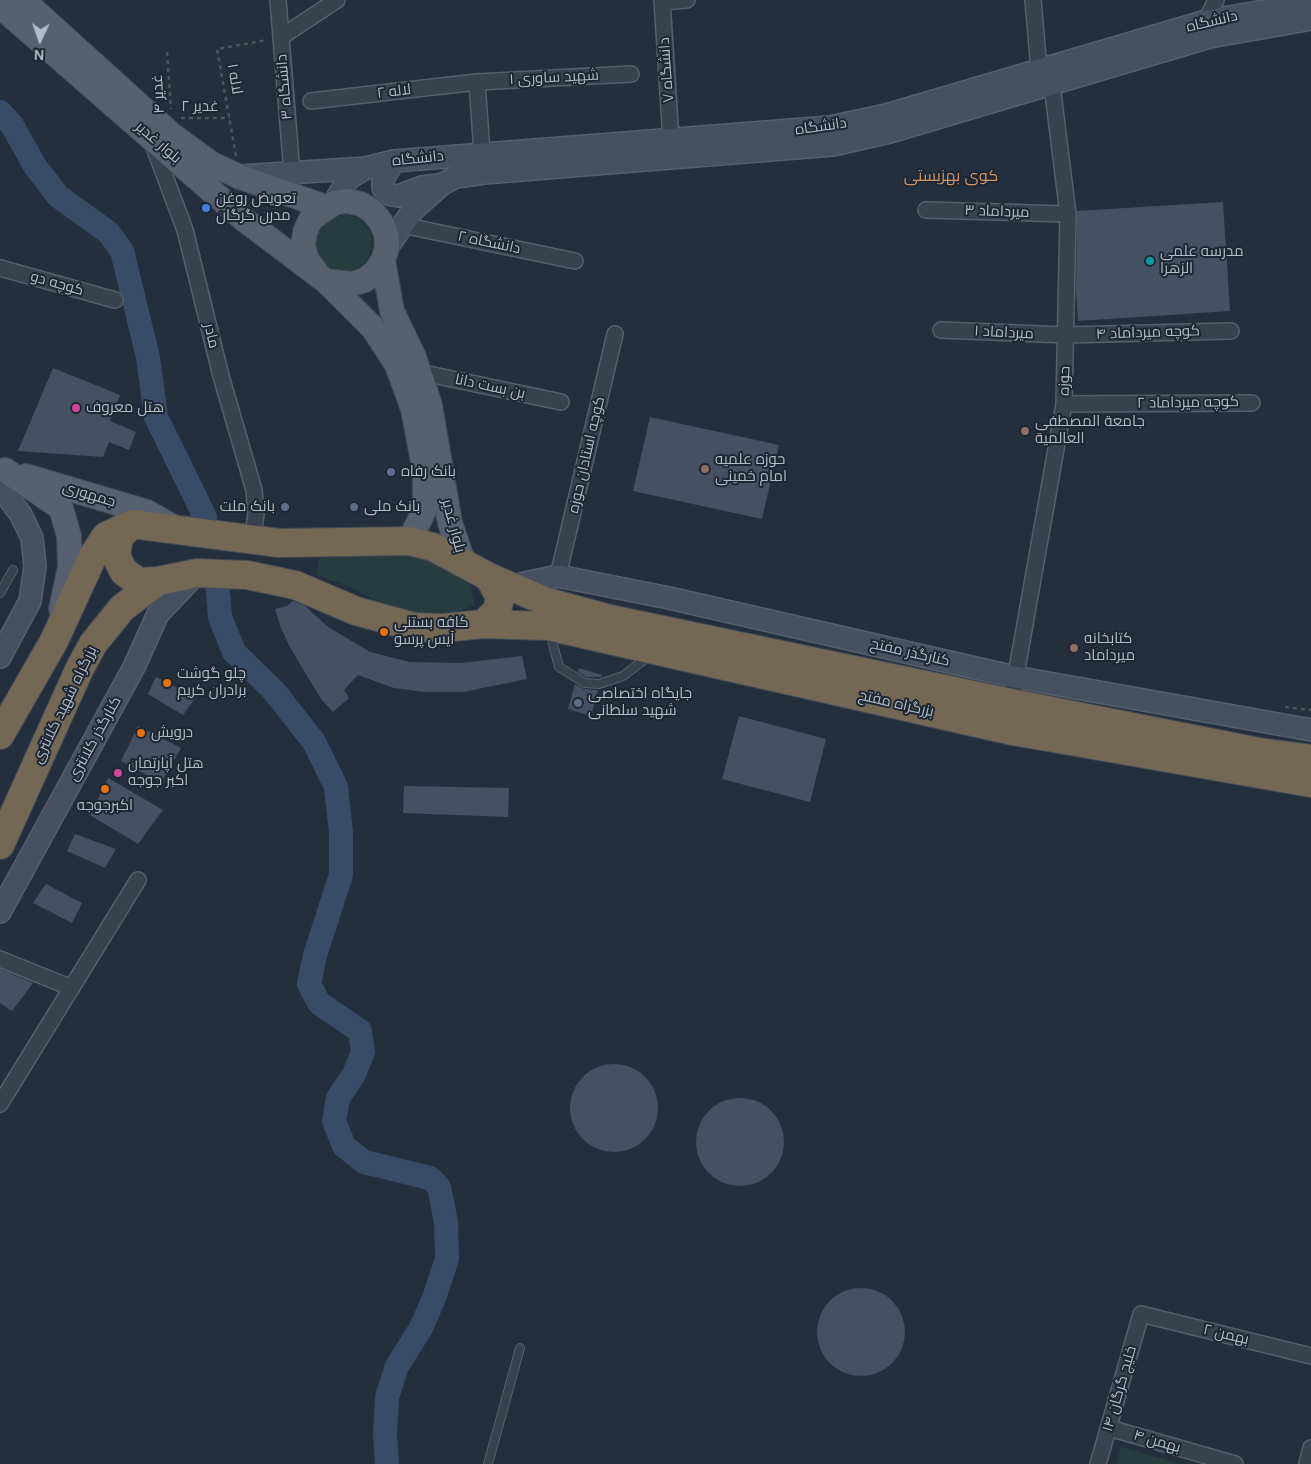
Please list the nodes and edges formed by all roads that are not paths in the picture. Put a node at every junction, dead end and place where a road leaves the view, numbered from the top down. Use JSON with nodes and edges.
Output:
{"nodes":[{"id":1,"x":23,"y":0,"type":"edge"},
{"id":2,"x":278,"y":0,"type":"edge"},
{"id":3,"x":337,"y":0,"type":"edge"},
{"id":4,"x":687,"y":0,"type":"edge"},
{"id":5,"x":1033,"y":0,"type":"edge"},
{"id":6,"x":1216,"y":0,"type":"edge"},
{"id":7,"x":662,"y":1,"type":"edge"},
{"id":8,"x":1311,"y":3,"type":"edge"},
{"id":9,"x":0,"y":6,"type":"edge"},
{"id":10,"x":1311,"y":19,"type":"edge"},
{"id":11,"x":1208,"y":29,"type":"junction"},
{"id":12,"x":281,"y":37,"type":"junction"},
{"id":13,"x":631,"y":74,"type":"dead end"},
{"id":14,"x":1046,"y":78,"type":"junction"},
{"id":15,"x":477,"y":82,"type":"junction"},
{"id":16,"x":311,"y":101,"type":"dead end"},
{"id":17,"x":164,"y":130,"type":"junction"},
{"id":18,"x":671,"y":140,"type":"junction"},
{"id":19,"x":482,"y":153,"type":"junction"},
{"id":20,"x":394,"y":161,"type":"junction"},
{"id":21,"x":366,"y":168,"type":"junction"},
{"id":22,"x":292,"y":173,"type":"junction"},
{"id":23,"x":240,"y":176,"type":"junction"},
{"id":24,"x":441,"y":185,"type":"junction"},
{"id":25,"x":330,"y":205,"type":"junction"},
{"id":26,"x":926,"y":210,"type":"dead end"},
{"id":27,"x":1068,"y":214,"type":"junction"},
{"id":28,"x":402,"y":225,"type":"junction"},
{"id":29,"x":385,"y":254,"type":"junction"},
{"id":30,"x":575,"y":261,"type":"dead end"},
{"id":31,"x":0,"y":268,"type":"edge"},
{"id":32,"x":323,"y":279,"type":"junction"},
{"id":33,"x":115,"y":300,"type":"dead end"},
{"id":34,"x":941,"y":330,"type":"dead end"},
{"id":35,"x":1231,"y":330,"type":"dead end"},
{"id":36,"x":615,"y":334,"type":"dead end"},
{"id":37,"x":1066,"y":336,"type":"junction"},
{"id":38,"x":419,"y":372,"type":"junction"},
{"id":39,"x":561,"y":402,"type":"dead end"},
{"id":40,"x":1252,"y":402,"type":"dead end"},
{"id":41,"x":1064,"y":404,"type":"junction"},
{"id":42,"x":2,"y":475,"type":"edge"},
{"id":43,"x":132,"y":524,"type":"junction"},
{"id":44,"x":175,"y":528,"type":"junction"},
{"id":45,"x":252,"y":541,"type":"junction"},
{"id":46,"x":409,"y":541,"type":"junction"},
{"id":47,"x":463,"y":561,"type":"junction"},
{"id":48,"x":13,"y":570,"type":"dead end"},
{"id":49,"x":197,"y":573,"type":"junction"},
{"id":50,"x":558,"y":576,"type":"junction"},
{"id":51,"x":158,"y":581,"type":"junction"},
{"id":52,"x":500,"y":582,"type":"junction"},
{"id":53,"x":0,"y":593,"type":"edge"},
{"id":54,"x":669,"y":598,"type":"junction"},
{"id":55,"x":483,"y":624,"type":"junction"},
{"id":56,"x":548,"y":626,"type":"junction"},
{"id":57,"x":659,"y":640,"type":"junction"},
{"id":58,"x":54,"y":641,"type":"junction"},
{"id":59,"x":0,"y":657,"type":"edge"},
{"id":60,"x":1014,"y":677,"type":"junction"},
{"id":61,"x":1011,"y":703,"type":"junction"},
{"id":62,"x":1311,"y":730,"type":"edge"},
{"id":63,"x":0,"y":735,"type":"edge"},
{"id":64,"x":1311,"y":759,"type":"edge"},
{"id":65,"x":1311,"y":783,"type":"edge"},
{"id":66,"x":0,"y":845,"type":"edge"},
{"id":67,"x":138,"y":880,"type":"dead end"},
{"id":68,"x":0,"y":912,"type":"edge"},
{"id":69,"x":0,"y":959,"type":"edge"},
{"id":70,"x":72,"y":988,"type":"junction"},
{"id":71,"x":0,"y":1104,"type":"edge"},
{"id":72,"x":1141,"y":1314,"type":"joint"},
{"id":73,"x":520,"y":1348,"type":"dead end"},
{"id":74,"x":1311,"y":1356,"type":"edge"},
{"id":75,"x":1108,"y":1428,"type":"junction"},
{"id":76,"x":1311,"y":1448,"type":"edge"},
{"id":77,"x":488,"y":1464,"type":"edge"},
{"id":78,"x":1098,"y":1464,"type":"edge"},
{"id":79,"x":1235,"y":1464,"type":"edge"},
{"id":80,"x":1307,"y":1464,"type":"edge"}],
"edges":[{"from":1,"to":17,"type":"main road","name":"بلوار غدیر"},
{"from":2,"to":12,"type":"street","name":"۳ دانشگاه"},
{"from":3,"to":12,"type":"street"},
{"from":4,"to":7,"type":"street"},
{"from":5,"to":14,"type":"street","name":"حوزه"},
{"from":6,"to":11,"type":"street"},
{"from":7,"to":18,"type":"street","name":"۷ دانشگاه"},
{"from":8,"to":11,"type":"main road","name":"دانشگاه"},
{"from":9,"to":17,"type":"main road","name":"بلوار غدیر"},
{"from":10,"to":11,"type":"main road","name":"دانشگاه"},
{"from":11,"to":14,"type":"main road","name":"دانشگاه"},
{"from":12,"to":22,"type":"street","name":"۳ دانشگاه"},
{"from":13,"to":15,"type":"street","name":"۱ شهید ساوری"},
{"from":14,"to":18,"type":"main road","name":"دانشگاه"},
{"from":14,"to":24,"type":"main road","name":"دانشگاه"},
{"from":14,"to":27,"type":"street","name":"حوزه"},
{"from":15,"to":16,"type":"street","name":"۲ لاله"},
{"from":15,"to":19,"type":"street"},
{"from":17,"to":23,"type":"main road","name":"بلوار غدیر"},
{"from":17,"to":32,"type":"main road","name":"بلوار غدیر"},
{"from":17,"to":45,"type":"street","name":"مادر"},
{"from":18,"to":19,"type":"main road","name":"دانشگاه"},
{"from":19,"to":20,"type":"main road","name":"دانشگاه"},
{"from":20,"to":21,"type":"main road","name":"دانشگاه"},
{"from":20,"to":24,"type":"main road"},
{"from":21,"to":22,"type":"main road","name":"بلوار غدیر"},
{"from":21,"to":25,"type":"main road","name":"دانشگاه"},
{"from":22,"to":23,"type":"main road","name":"بلوار غدیر"},
{"from":23,"to":25,"type":"main road","name":"بلوار غدیر"},
{"from":24,"to":28,"type":"main road","name":"دانشگاه"},
{"from":25,"to":29,"type":"main road"},
{"from":25,"to":32,"type":"main road"},
{"from":26,"to":27,"type":"street","name":"۳ میرداماد"},
{"from":27,"to":37,"type":"street","name":"حوزه"},
{"from":28,"to":29,"type":"main road","name":"دانشگاه"},
{"from":28,"to":30,"type":"street","name":"دانشگاه ۲"},
{"from":29,"to":32,"type":"main road"},
{"from":29,"to":38,"type":"main road","name":"بلوار غدیر"},
{"from":31,"to":33,"type":"street","name":"کوچه دو"},
{"from":32,"to":46,"type":"main road","name":"بلوار غدیر"},
{"from":34,"to":37,"type":"street","name":"۱ میرداماد"},
{"from":35,"to":37,"type":"street","name":"کوچه میرداماد ۴"},
{"from":36,"to":50,"type":"street","name":"کوچه استادان حوزه"},
{"from":37,"to":41,"type":"street","name":"حوزه"},
{"from":38,"to":39,"type":"street","name":"بن بست دانا"},
{"from":38,"to":47,"type":"main road","name":"بلوار غدیر"},
{"from":40,"to":41,"type":"street","name":"کوچه میرداماد ۲"},
{"from":41,"to":60,"type":"street","name":"حوزه"},
{"from":42,"to":44,"type":"main road","name":"جمهوری"},
{"from":42,"to":58,"type":"main road"},
{"from":42,"to":59,"type":"main road"},
{"from":43,"to":44,"type":"highway"},
{"from":43,"to":51,"type":"highway"},
{"from":43,"to":58,"type":"highway"},
{"from":44,"to":45,"type":"highway"},
{"from":45,"to":46,"type":"highway","name":"بزرگراه مفتح"},
{"from":46,"to":47,"type":"highway","name":"بزرگراه مفتح"},
{"from":47,"to":52,"type":"highway","name":"بزرگراه مفتح"},
{"from":48,"to":53,"type":"lane"},
{"from":49,"to":51,"type":"highway","name":"بزرگراه شهید کلانتری"},
{"from":49,"to":55,"type":"highway","name":"بزرگراه شهید کلانتری"},
{"from":49,"to":68,"type":"main road","name":"کنارگذر کلانتری"},
{"from":50,"to":52,"type":"main road","name":"کنارگذر مفتح"},
{"from":50,"to":54,"type":"main road","name":"کنارگذر مفتح"},
{"from":51,"to":66,"type":"highway","name":"بزرگراه شهید کلانتری"},
{"from":52,"to":55,"type":"highway"},
{"from":52,"to":57,"type":"highway","name":"بزرگراه مفتح"},
{"from":54,"to":57,"type":"main road"},
{"from":54,"to":60,"type":"main road","name":"کنارگذر مفتح"},
{"from":55,"to":56,"type":"highway","name":"بزرگراه مفتح"},
{"from":56,"to":57,"type":"highway","name":"بزرگراه مفتح"},
{"from":56,"to":57,"type":"lane"},
{"from":57,"to":61,"type":"highway","name":"بزرگراه مفتح"},
{"from":57,"to":65,"type":"highway","name":"بزرگراه مفتح"},
{"from":58,"to":63,"type":"highway"},
{"from":60,"to":61,"type":"street","name":"حوزه"},
{"from":60,"to":62,"type":"main road","name":"کنارگذر مفتح"},
{"from":61,"to":64,"type":"highway","name":"بزرگراه مفتح"},
{"from":67,"to":70,"type":"street"},
{"from":69,"to":70,"type":"street"},
{"from":70,"to":71,"type":"street"},
{"from":72,"to":74,"type":"street","name":"بهمن ۲"},
{"from":72,"to":75,"type":"street","name":"خلیج گرگان ۱۴"},
{"from":73,"to":77,"type":"lane"},
{"from":75,"to":78,"type":"street","name":"خلیج گرگان ۱۴"},
{"from":75,"to":79,"type":"street","name":"بهمن ۴"},
{"from":76,"to":80,"type":"street"}]}
